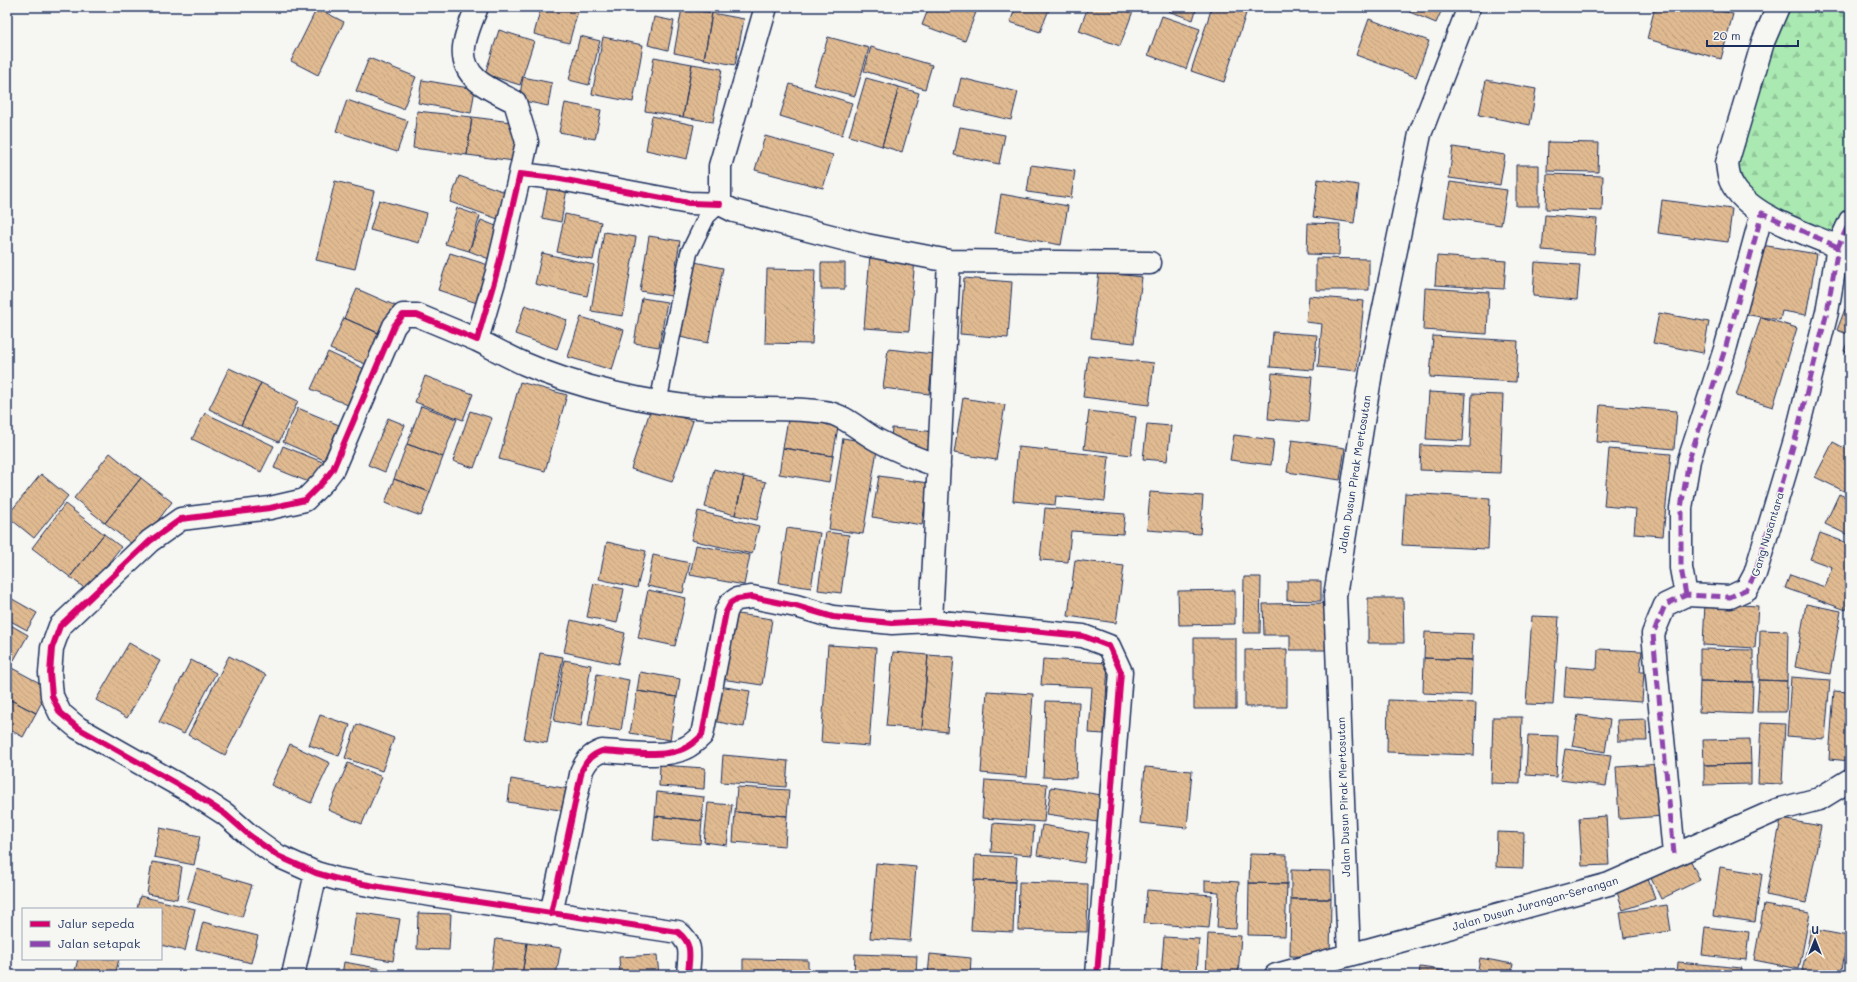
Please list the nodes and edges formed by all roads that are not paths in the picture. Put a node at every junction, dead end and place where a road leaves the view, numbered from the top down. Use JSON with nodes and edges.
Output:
{"nodes":[{"id":1,"x":477,"y":7,"type":"edge"},
{"id":2,"x":766,"y":7,"type":"edge"},
{"id":3,"x":1470,"y":7,"type":"edge"},
{"id":4,"x":1778,"y":7,"type":"edge"},
{"id":5,"x":520,"y":174,"type":"junction"},
{"id":6,"x":720,"y":204,"type":"junction"},
{"id":7,"x":1762,"y":213,"type":"junction"},
{"id":8,"x":1850,"y":221,"type":"edge"},
{"id":9,"x":1838,"y":247,"type":"junction"},
{"id":10,"x":949,"y":261,"type":"junction"},
{"id":11,"x":1150,"y":263,"type":"dead end"},
{"id":12,"x":476,"y":340,"type":"junction"},
{"id":13,"x":658,"y":403,"type":"junction"},
{"id":14,"x":939,"y":466,"type":"junction"},
{"id":15,"x":1686,"y":595,"type":"junction"},
{"id":16,"x":931,"y":621,"type":"junction"},
{"id":17,"x":1850,"y":780,"type":"edge"},
{"id":18,"x":1674,"y":854,"type":"junction"},
{"id":19,"x":316,"y":873,"type":"junction"},
{"id":20,"x":551,"y":914,"type":"junction"},
{"id":21,"x":1349,"y":955,"type":"junction"},
{"id":22,"x":294,"y":975,"type":"edge"},
{"id":23,"x":688,"y":975,"type":"edge"},
{"id":24,"x":1097,"y":975,"type":"edge"},
{"id":25,"x":1276,"y":975,"type":"edge"}],
"edges":[{"from":1,"to":5,"type":"street"},
{"from":2,"to":6,"type":"street"},
{"from":3,"to":21,"type":"street","name":"Jalan Dusun Pirak Mertosutan"},
{"from":4,"to":7,"type":"street"},
{"from":5,"to":6,"type":"street"},
{"from":5,"to":12,"type":"street"},
{"from":6,"to":10,"type":"street"},
{"from":6,"to":13,"type":"lane"},
{"from":7,"to":9,"type":"street"},
{"from":7,"to":15,"type":"street"},
{"from":8,"to":9,"type":"street","name":"Gang Nusantara"},
{"from":9,"to":15,"type":"street","name":"Gang Nusantara"},
{"from":10,"to":11,"type":"street"},
{"from":10,"to":14,"type":"street"},
{"from":12,"to":13,"type":"street"},
{"from":12,"to":19,"type":"street"},
{"from":13,"to":14,"type":"street"},
{"from":14,"to":16,"type":"street"},
{"from":15,"to":18,"type":"street","name":"Gang Nusantara"},
{"from":16,"to":20,"type":"street"},
{"from":16,"to":24,"type":"street"},
{"from":17,"to":18,"type":"street","name":"Jalan Dusun Jurangan-Serangan"},
{"from":18,"to":21,"type":"street","name":"Jalan Dusun Jurangan-Serangan"},
{"from":19,"to":20,"type":"street"},
{"from":19,"to":22,"type":"street"},
{"from":20,"to":23,"type":"street"},
{"from":21,"to":25,"type":"street","name":"Jalan Dusun Jurangan-Serangan"}]}
